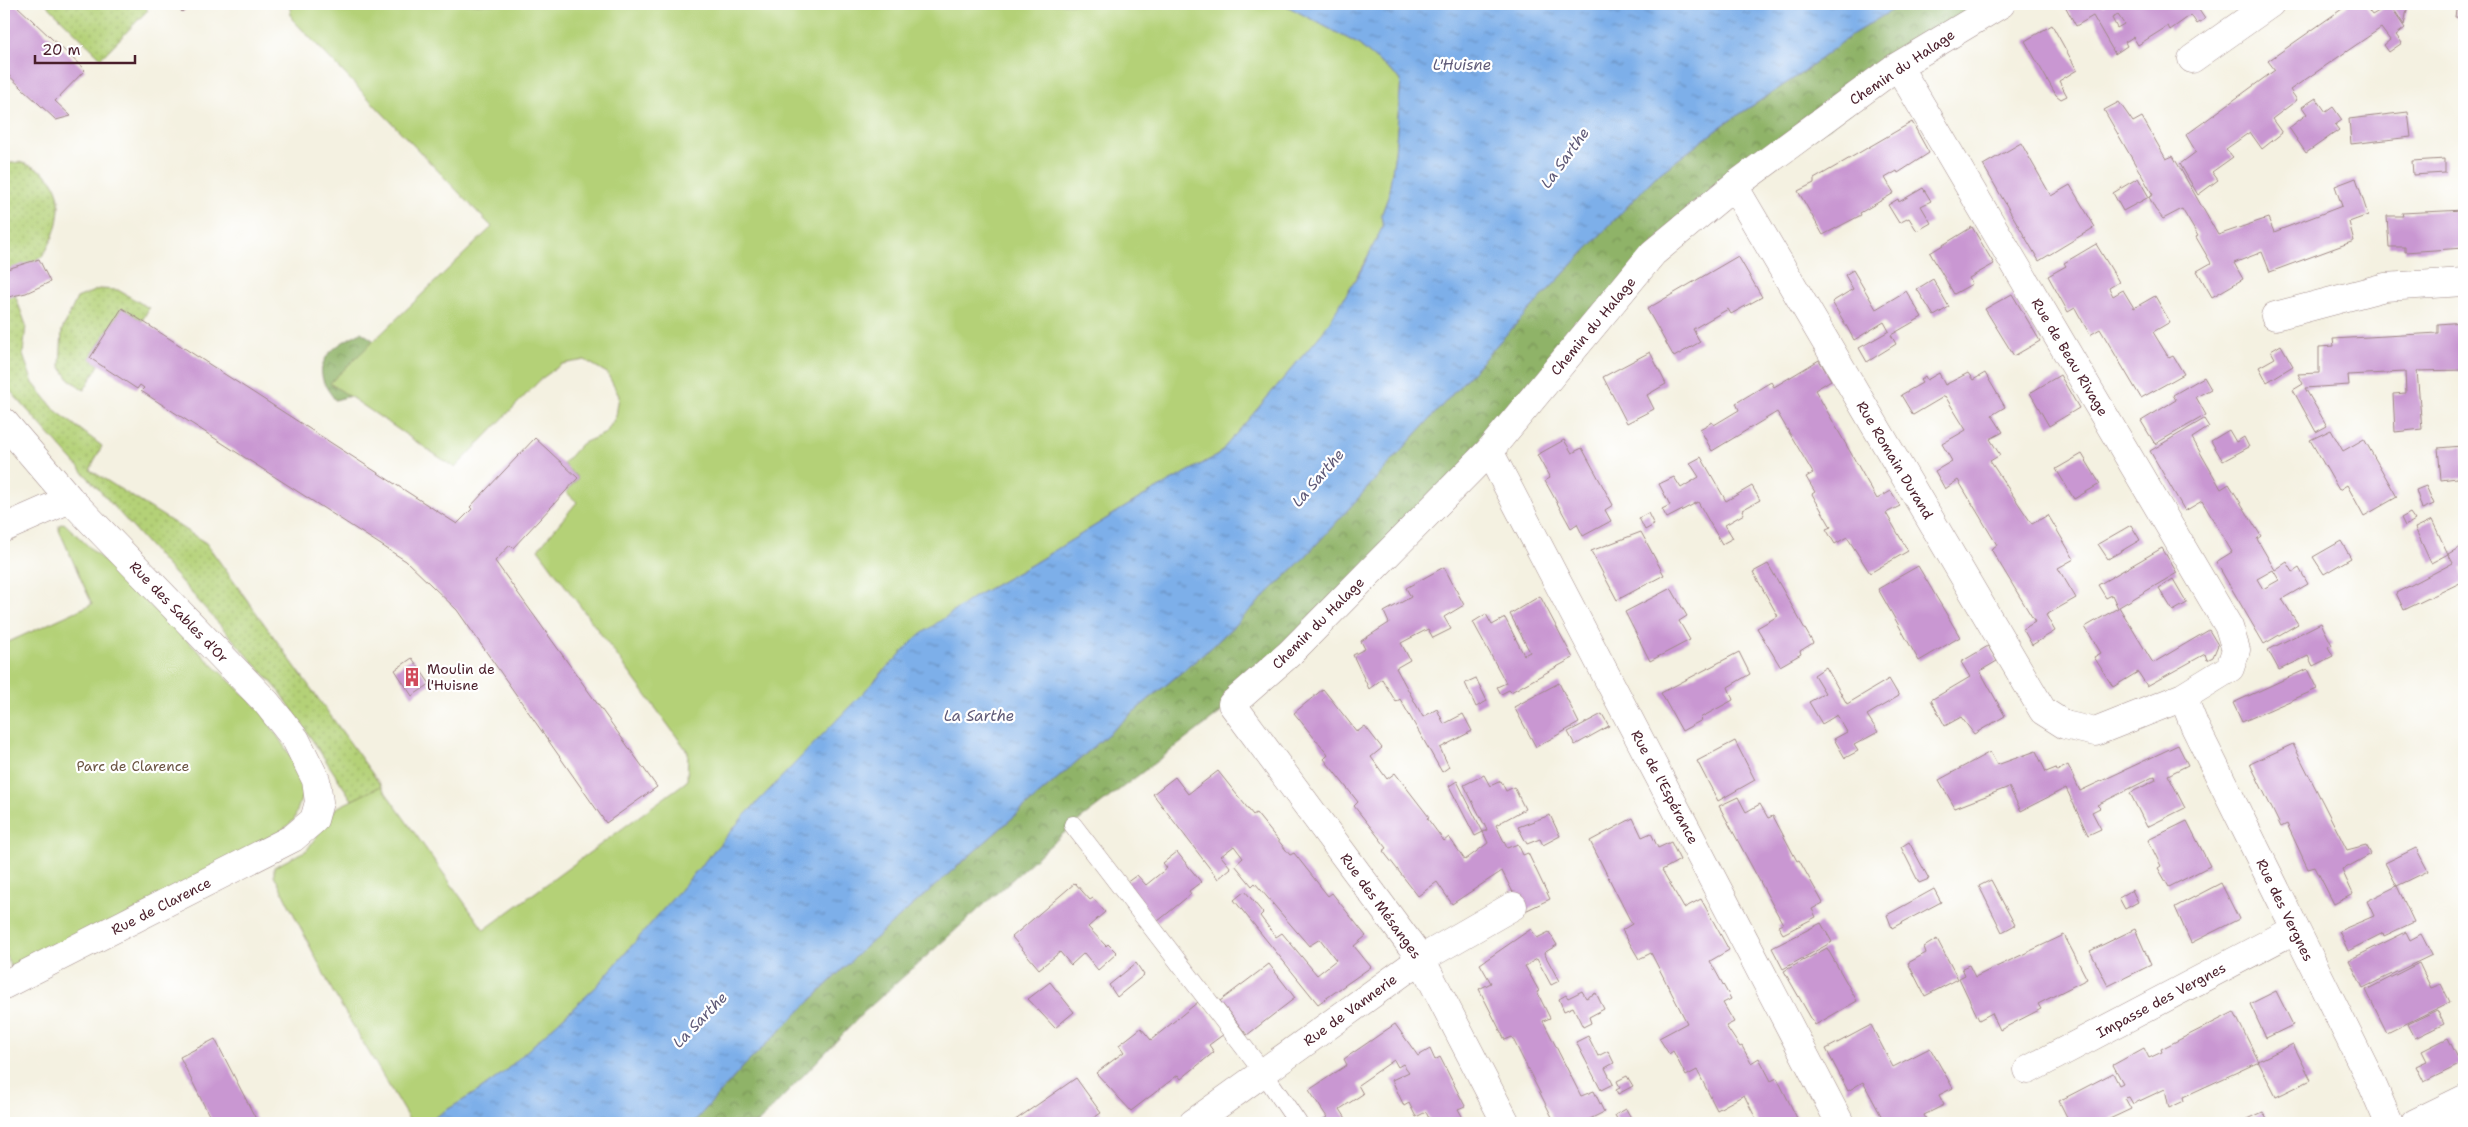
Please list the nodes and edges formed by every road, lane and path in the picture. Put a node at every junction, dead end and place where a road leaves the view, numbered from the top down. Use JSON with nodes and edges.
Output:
{"nodes":[{"id":1,"x":2001,"y":4,"type":"edge"},
{"id":2,"x":2270,"y":4,"type":"edge"},
{"id":3,"x":2192,"y":59,"type":"dead end"},
{"id":4,"x":1898,"y":66,"type":"junction"},
{"id":5,"x":1734,"y":186,"type":"junction"},
{"id":6,"x":2464,"y":282,"type":"edge"},
{"id":7,"x":2275,"y":316,"type":"dead end"},
{"id":8,"x":4,"y":422,"type":"edge"},
{"id":9,"x":1489,"y":451,"type":"junction"},
{"id":10,"x":70,"y":499,"type":"junction"},
{"id":11,"x":4,"y":528,"type":"edge"},
{"id":12,"x":2236,"y":650,"type":"joint"},
{"id":13,"x":2183,"y":697,"type":"junction"},
{"id":14,"x":1232,"y":704,"type":"joint"},
{"id":15,"x":314,"y":820,"type":"joint"},
{"id":16,"x":1073,"y":825,"type":"dead end"},
{"id":17,"x":1513,"y":906,"type":"dead end"},
{"id":18,"x":2294,"y":930,"type":"junction"},
{"id":19,"x":1421,"y":959,"type":"junction"},
{"id":20,"x":4,"y":985,"type":"edge"},
{"id":21,"x":2028,"y":1070,"type":"dead end"},
{"id":22,"x":1263,"y":1072,"type":"junction"},
{"id":23,"x":2464,"y":1099,"type":"edge"},
{"id":24,"x":1193,"y":1123,"type":"edge"},
{"id":25,"x":1298,"y":1123,"type":"edge"},
{"id":26,"x":1506,"y":1123,"type":"edge"},
{"id":27,"x":1840,"y":1123,"type":"edge"},
{"id":28,"x":2389,"y":1123,"type":"edge"},
{"id":29,"x":2415,"y":1123,"type":"edge"}],
"edges":[{"from":1,"to":4,"type":"street","name":"Chemin du Halage"},
{"from":2,"to":3,"type":"street"},
{"from":4,"to":5,"type":"street","name":"Chemin du Halage"},
{"from":4,"to":12,"type":"street","name":"Rue de Beau Rivage"},
{"from":5,"to":9,"type":"street","name":"Chemin du Halage"},
{"from":5,"to":13,"type":"street","name":"Rue Romain Durand"},
{"from":6,"to":7,"type":"street"},
{"from":8,"to":10,"type":"street","name":"Rue des Sables d'Or"},
{"from":9,"to":14,"type":"street","name":"Chemin du Halage"},
{"from":9,"to":27,"type":"street","name":"Rue de l'Espérance"},
{"from":10,"to":11,"type":"street"},
{"from":10,"to":15,"type":"street","name":"Rue des Sables d'Or"},
{"from":12,"to":13,"type":"street","name":"Rue Romain Durand"},
{"from":13,"to":18,"type":"street","name":"Rue des Vergnes"},
{"from":14,"to":19,"type":"street","name":"Rue des Mésanges"},
{"from":15,"to":20,"type":"street","name":"Rue de Clarence"},
{"from":16,"to":22,"type":"lane"},
{"from":17,"to":19,"type":"street","name":"Rue de Vannerie"},
{"from":18,"to":21,"type":"street","name":"Impasse des Vergnes"},
{"from":18,"to":28,"type":"street","name":"Rue des Vergnes"},
{"from":19,"to":22,"type":"street","name":"Rue de Vannerie"},
{"from":19,"to":26,"type":"street","name":"Rue des Mésanges"},
{"from":22,"to":24,"type":"street","name":"Rue de Vannerie"},
{"from":22,"to":25,"type":"lane"},
{"from":23,"to":29,"type":"street"}]}
